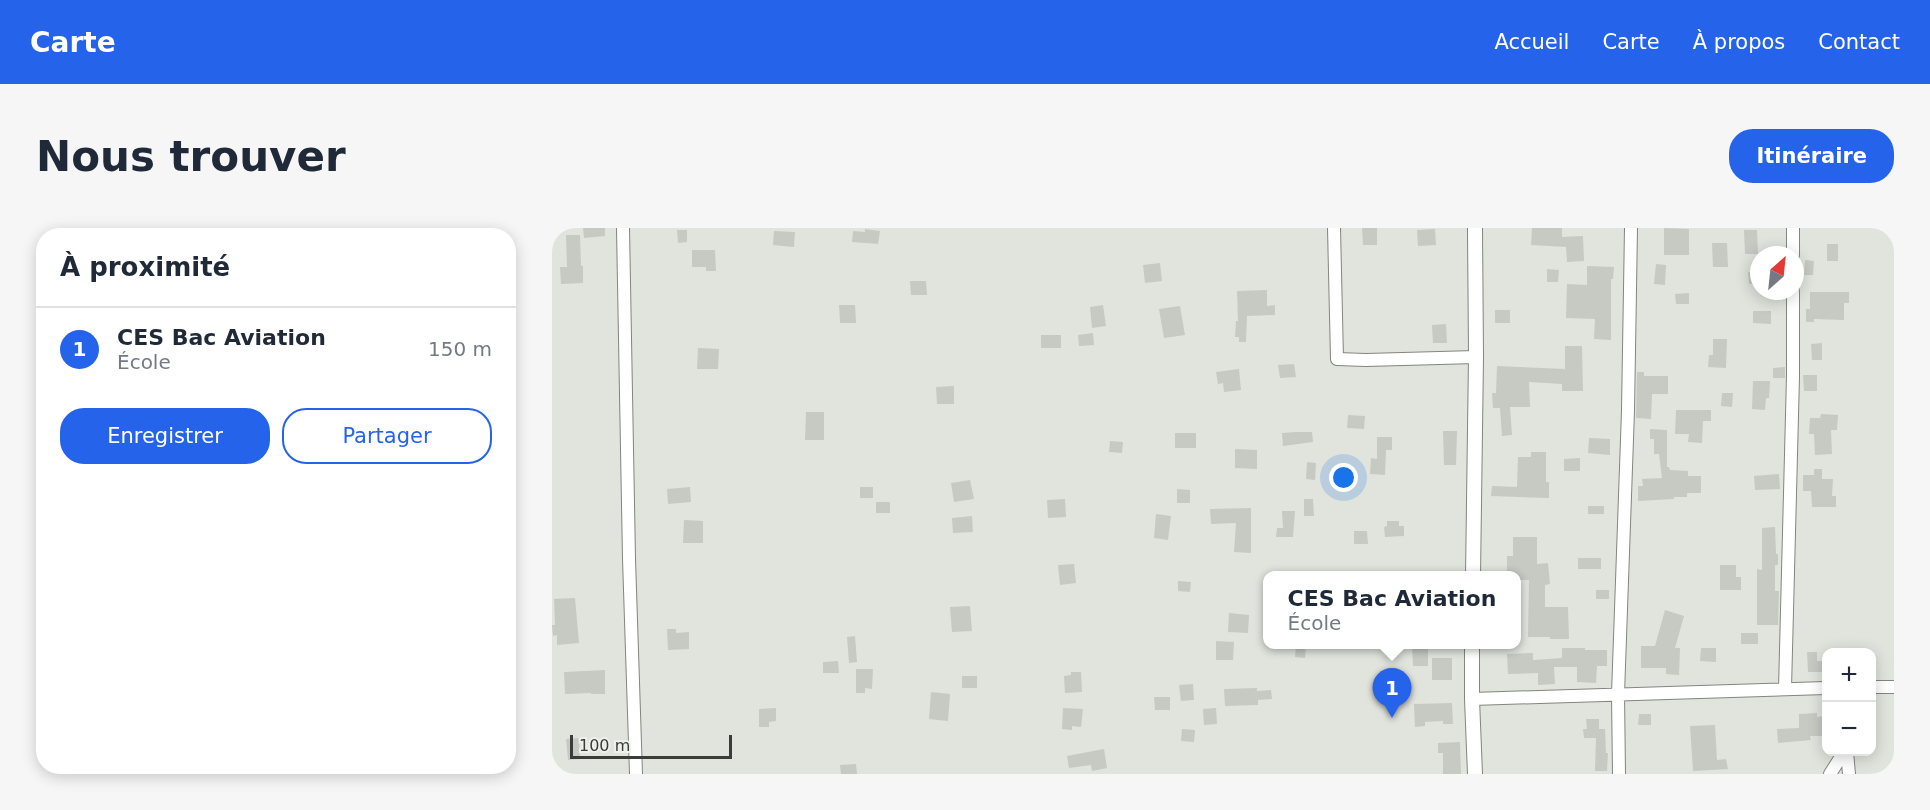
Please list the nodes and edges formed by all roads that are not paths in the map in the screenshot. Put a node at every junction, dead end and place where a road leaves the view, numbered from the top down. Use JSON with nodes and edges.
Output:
{"nodes":[{"id":1,"x":623,"y":228,"type":"edge"},
{"id":2,"x":1334,"y":228,"type":"edge"},
{"id":3,"x":1475,"y":228,"type":"edge"},
{"id":4,"x":1631,"y":228,"type":"edge"},
{"id":5,"x":1793,"y":228,"type":"edge"},
{"id":6,"x":1793,"y":246,"type":"edge"},
{"id":7,"x":1793,"y":300,"type":"edge"},
{"id":8,"x":1476,"y":357,"type":"junction"},
{"id":9,"x":1473,"y":571,"type":"edge"},
{"id":10,"x":1472,"y":649,"type":"edge"},
{"id":11,"x":1876,"y":687,"type":"edge"},
{"id":12,"x":1894,"y":687,"type":"edge"},
{"id":13,"x":1822,"y":688,"type":"edge"},
{"id":14,"x":1785,"y":689,"type":"junction"},
{"id":15,"x":1618,"y":693,"type":"junction"},
{"id":16,"x":1472,"y":699,"type":"junction"},
{"id":17,"x":1842,"y":756,"type":"edge"},
{"id":18,"x":1846,"y":756,"type":"edge"},
{"id":19,"x":636,"y":774,"type":"edge"},
{"id":20,"x":1475,"y":774,"type":"edge"},
{"id":21,"x":1619,"y":774,"type":"edge"},
{"id":22,"x":1830,"y":774,"type":"edge"},
{"id":23,"x":1849,"y":774,"type":"edge"}],
"edges":[{"from":1,"to":19,"type":"street"},
{"from":2,"to":8,"type":"street"},
{"from":3,"to":8,"type":"street"},
{"from":4,"to":15,"type":"street"},
{"from":5,"to":6,"type":"street"},
{"from":7,"to":14,"type":"street"},
{"from":8,"to":9,"type":"street"},
{"from":10,"to":16,"type":"street"},
{"from":11,"to":12,"type":"street"},
{"from":13,"to":14,"type":"street"},
{"from":14,"to":15,"type":"street"},
{"from":15,"to":16,"type":"street"},
{"from":15,"to":21,"type":"street"},
{"from":16,"to":20,"type":"street"},
{"from":17,"to":22,"type":"street"},
{"from":18,"to":23,"type":"street"}]}
